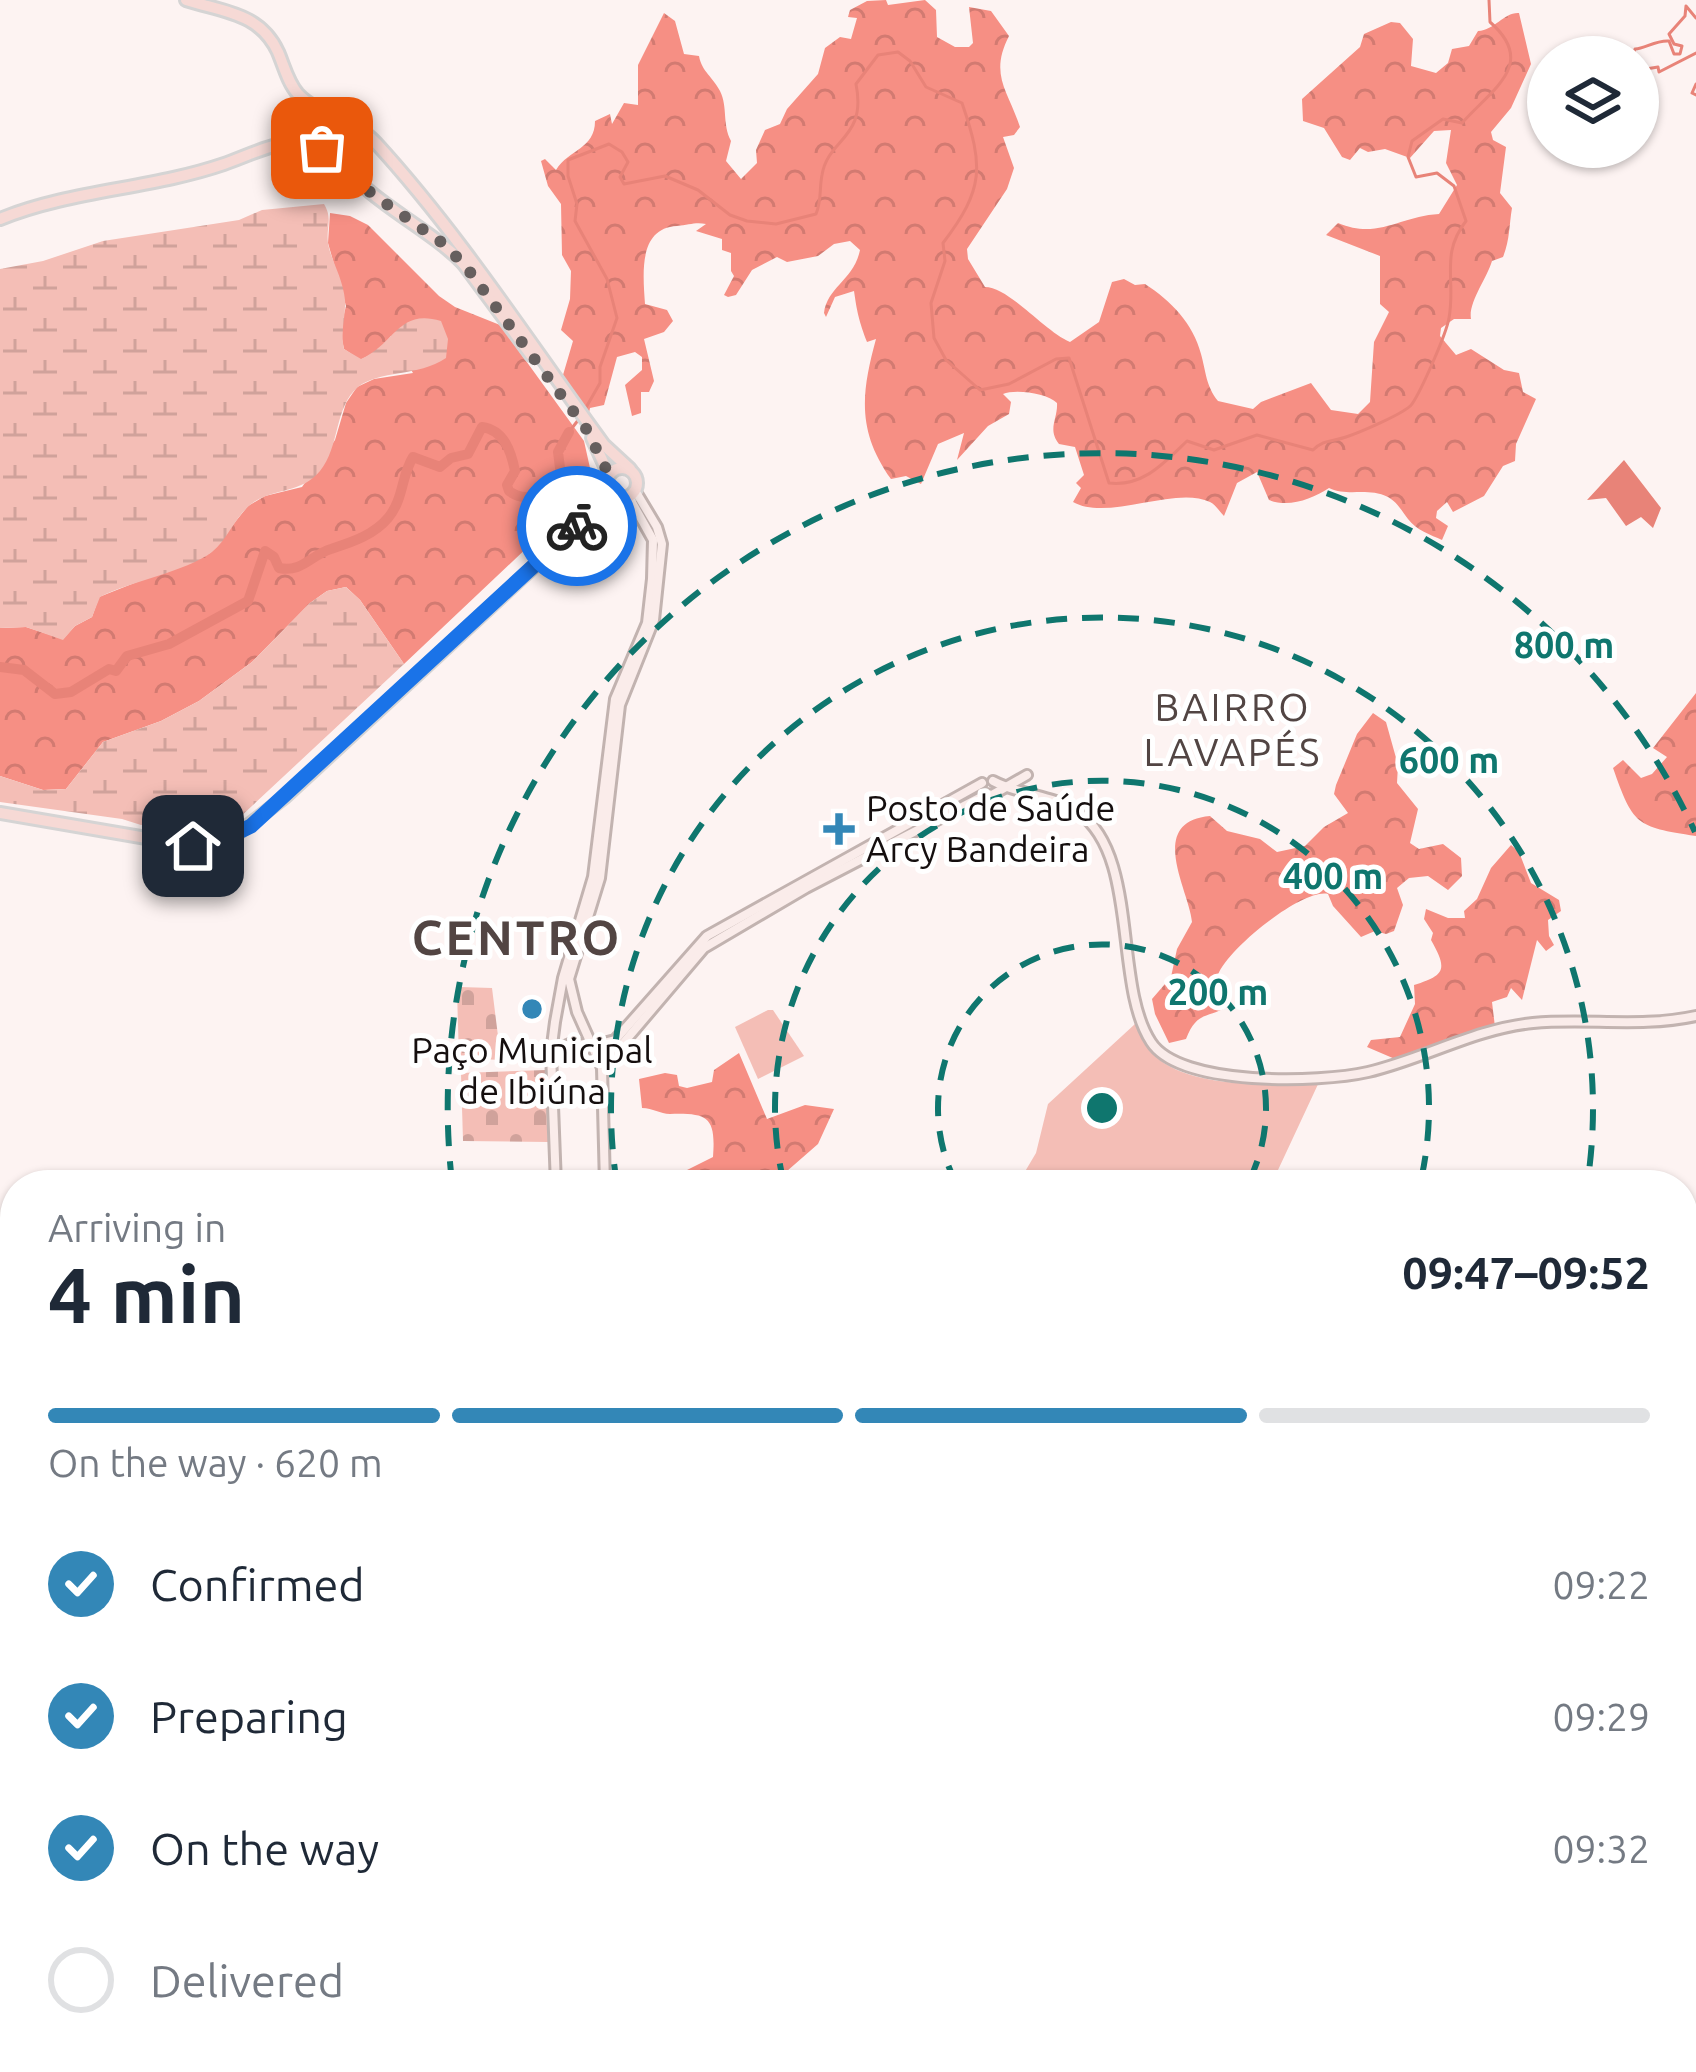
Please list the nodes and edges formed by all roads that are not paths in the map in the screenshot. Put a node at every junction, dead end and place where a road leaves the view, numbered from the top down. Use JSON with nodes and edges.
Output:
{"nodes":[{"id":1,"x":186,"y":0,"type":"edge"},
{"id":2,"x":407,"y":183,"type":"junction"},
{"id":3,"x":0,"y":219,"type":"edge"},
{"id":4,"x":417,"y":225,"type":"junction"},
{"id":5,"x":443,"y":235,"type":"junction"},
{"id":6,"x":464,"y":264,"type":"junction"},
{"id":7,"x":484,"y":279,"type":"junction"},
{"id":8,"x":630,"y":470,"type":"junction"},
{"id":9,"x":608,"y":478,"type":"junction"},
{"id":10,"x":630,"y":496,"type":"junction"},
{"id":11,"x":594,"y":511,"type":"junction"},
{"id":12,"x":988,"y":781,"type":"junction"},
{"id":13,"x":994,"y":793,"type":"junction"},
{"id":14,"x":946,"y":810,"type":"junction"},
{"id":15,"x":0,"y":813,"type":"edge"},
{"id":16,"x":597,"y":877,"type":"junction"},
{"id":17,"x":710,"y":939,"type":"junction"},
{"id":18,"x":1696,"y":1016,"type":"edge"},
{"id":19,"x":592,"y":1046,"type":"junction"},
{"id":20,"x":551,"y":1053,"type":"junction"},
{"id":21,"x":602,"y":1069,"type":"junction"},
{"id":22,"x":555,"y":1170,"type":"edge"},
{"id":23,"x":605,"y":1170,"type":"edge"}],
"edges":[{"from":1,"to":2,"type":"main road"},
{"from":2,"to":5,"type":"main road"},
{"from":2,"to":7,"type":"main road"},
{"from":3,"to":4,"type":"main road"},
{"from":4,"to":5,"type":"main road"},
{"from":4,"to":6,"type":"main road"},
{"from":5,"to":6,"type":"main road"},
{"from":5,"to":7,"type":"main road"},
{"from":6,"to":9,"type":"main road"},
{"from":7,"to":8,"type":"main road"},
{"from":8,"to":9,"type":"main road"},
{"from":8,"to":10,"type":"main road"},
{"from":9,"to":10,"type":"main road"},
{"from":9,"to":11,"type":"main road"},
{"from":10,"to":11,"type":"main road"},
{"from":10,"to":16,"type":"main road"},
{"from":10,"to":16,"type":"main road"},
{"from":11,"to":15,"type":"main road"},
{"from":12,"to":13,"type":"main road"},
{"from":12,"to":13,"type":"main road"},
{"from":12,"to":13,"type":"main road"},
{"from":12,"to":14,"type":"main road"},
{"from":13,"to":14,"type":"main road"},
{"from":13,"to":18,"type":"main road"},
{"from":14,"to":17,"type":"main road"},
{"from":16,"to":19,"type":"main road"},
{"from":16,"to":20,"type":"main road"},
{"from":17,"to":19,"type":"main road"},
{"from":17,"to":21,"type":"main road"},
{"from":19,"to":20,"type":"main road"},
{"from":19,"to":21,"type":"main road"},
{"from":20,"to":22,"type":"main road"},
{"from":21,"to":23,"type":"main road"}]}
